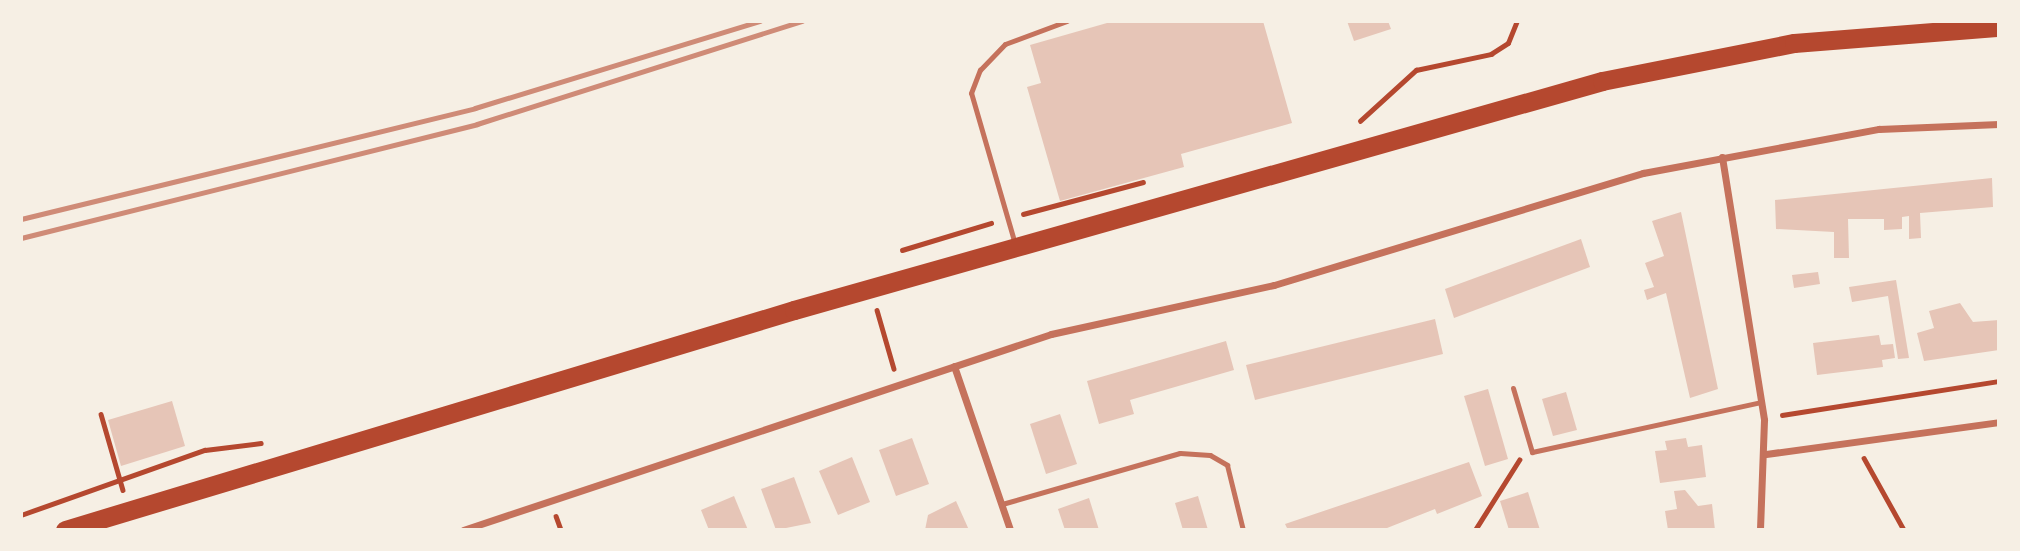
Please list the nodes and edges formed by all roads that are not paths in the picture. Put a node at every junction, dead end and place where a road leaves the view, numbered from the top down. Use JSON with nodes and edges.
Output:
{"nodes":[{"id":1,"x":1067,"y":21,"type":"edge"},
{"id":2,"x":1999,"y":27,"type":"edge"},
{"id":3,"x":1999,"y":124,"type":"edge"},
{"id":4,"x":1721,"y":158,"type":"junction"},
{"id":5,"x":1016,"y":247,"type":"junction"},
{"id":6,"x":954,"y":366,"type":"junction"},
{"id":7,"x":1513,"y":388,"type":"dead end"},
{"id":8,"x":1761,"y":402,"type":"junction"},
{"id":9,"x":1999,"y":422,"type":"edge"},
{"id":10,"x":1766,"y":454,"type":"junction"},
{"id":11,"x":1002,"y":504,"type":"junction"},
{"id":12,"x":65,"y":530,"type":"edge"},
{"id":13,"x":463,"y":530,"type":"edge"},
{"id":14,"x":1010,"y":530,"type":"edge"},
{"id":15,"x":1243,"y":530,"type":"edge"},
{"id":16,"x":1760,"y":530,"type":"edge"}],
"edges":[{"from":1,"to":5,"type":"lane"},
{"from":2,"to":5,"type":"highway"},
{"from":3,"to":4,"type":"street"},
{"from":4,"to":6,"type":"street"},
{"from":4,"to":8,"type":"street"},
{"from":5,"to":12,"type":"highway"},
{"from":6,"to":11,"type":"street"},
{"from":6,"to":13,"type":"street"},
{"from":7,"to":8,"type":"lane"},
{"from":8,"to":10,"type":"street"},
{"from":9,"to":10,"type":"street"},
{"from":10,"to":16,"type":"street"},
{"from":11,"to":14,"type":"street"},
{"from":11,"to":15,"type":"lane"}]}
